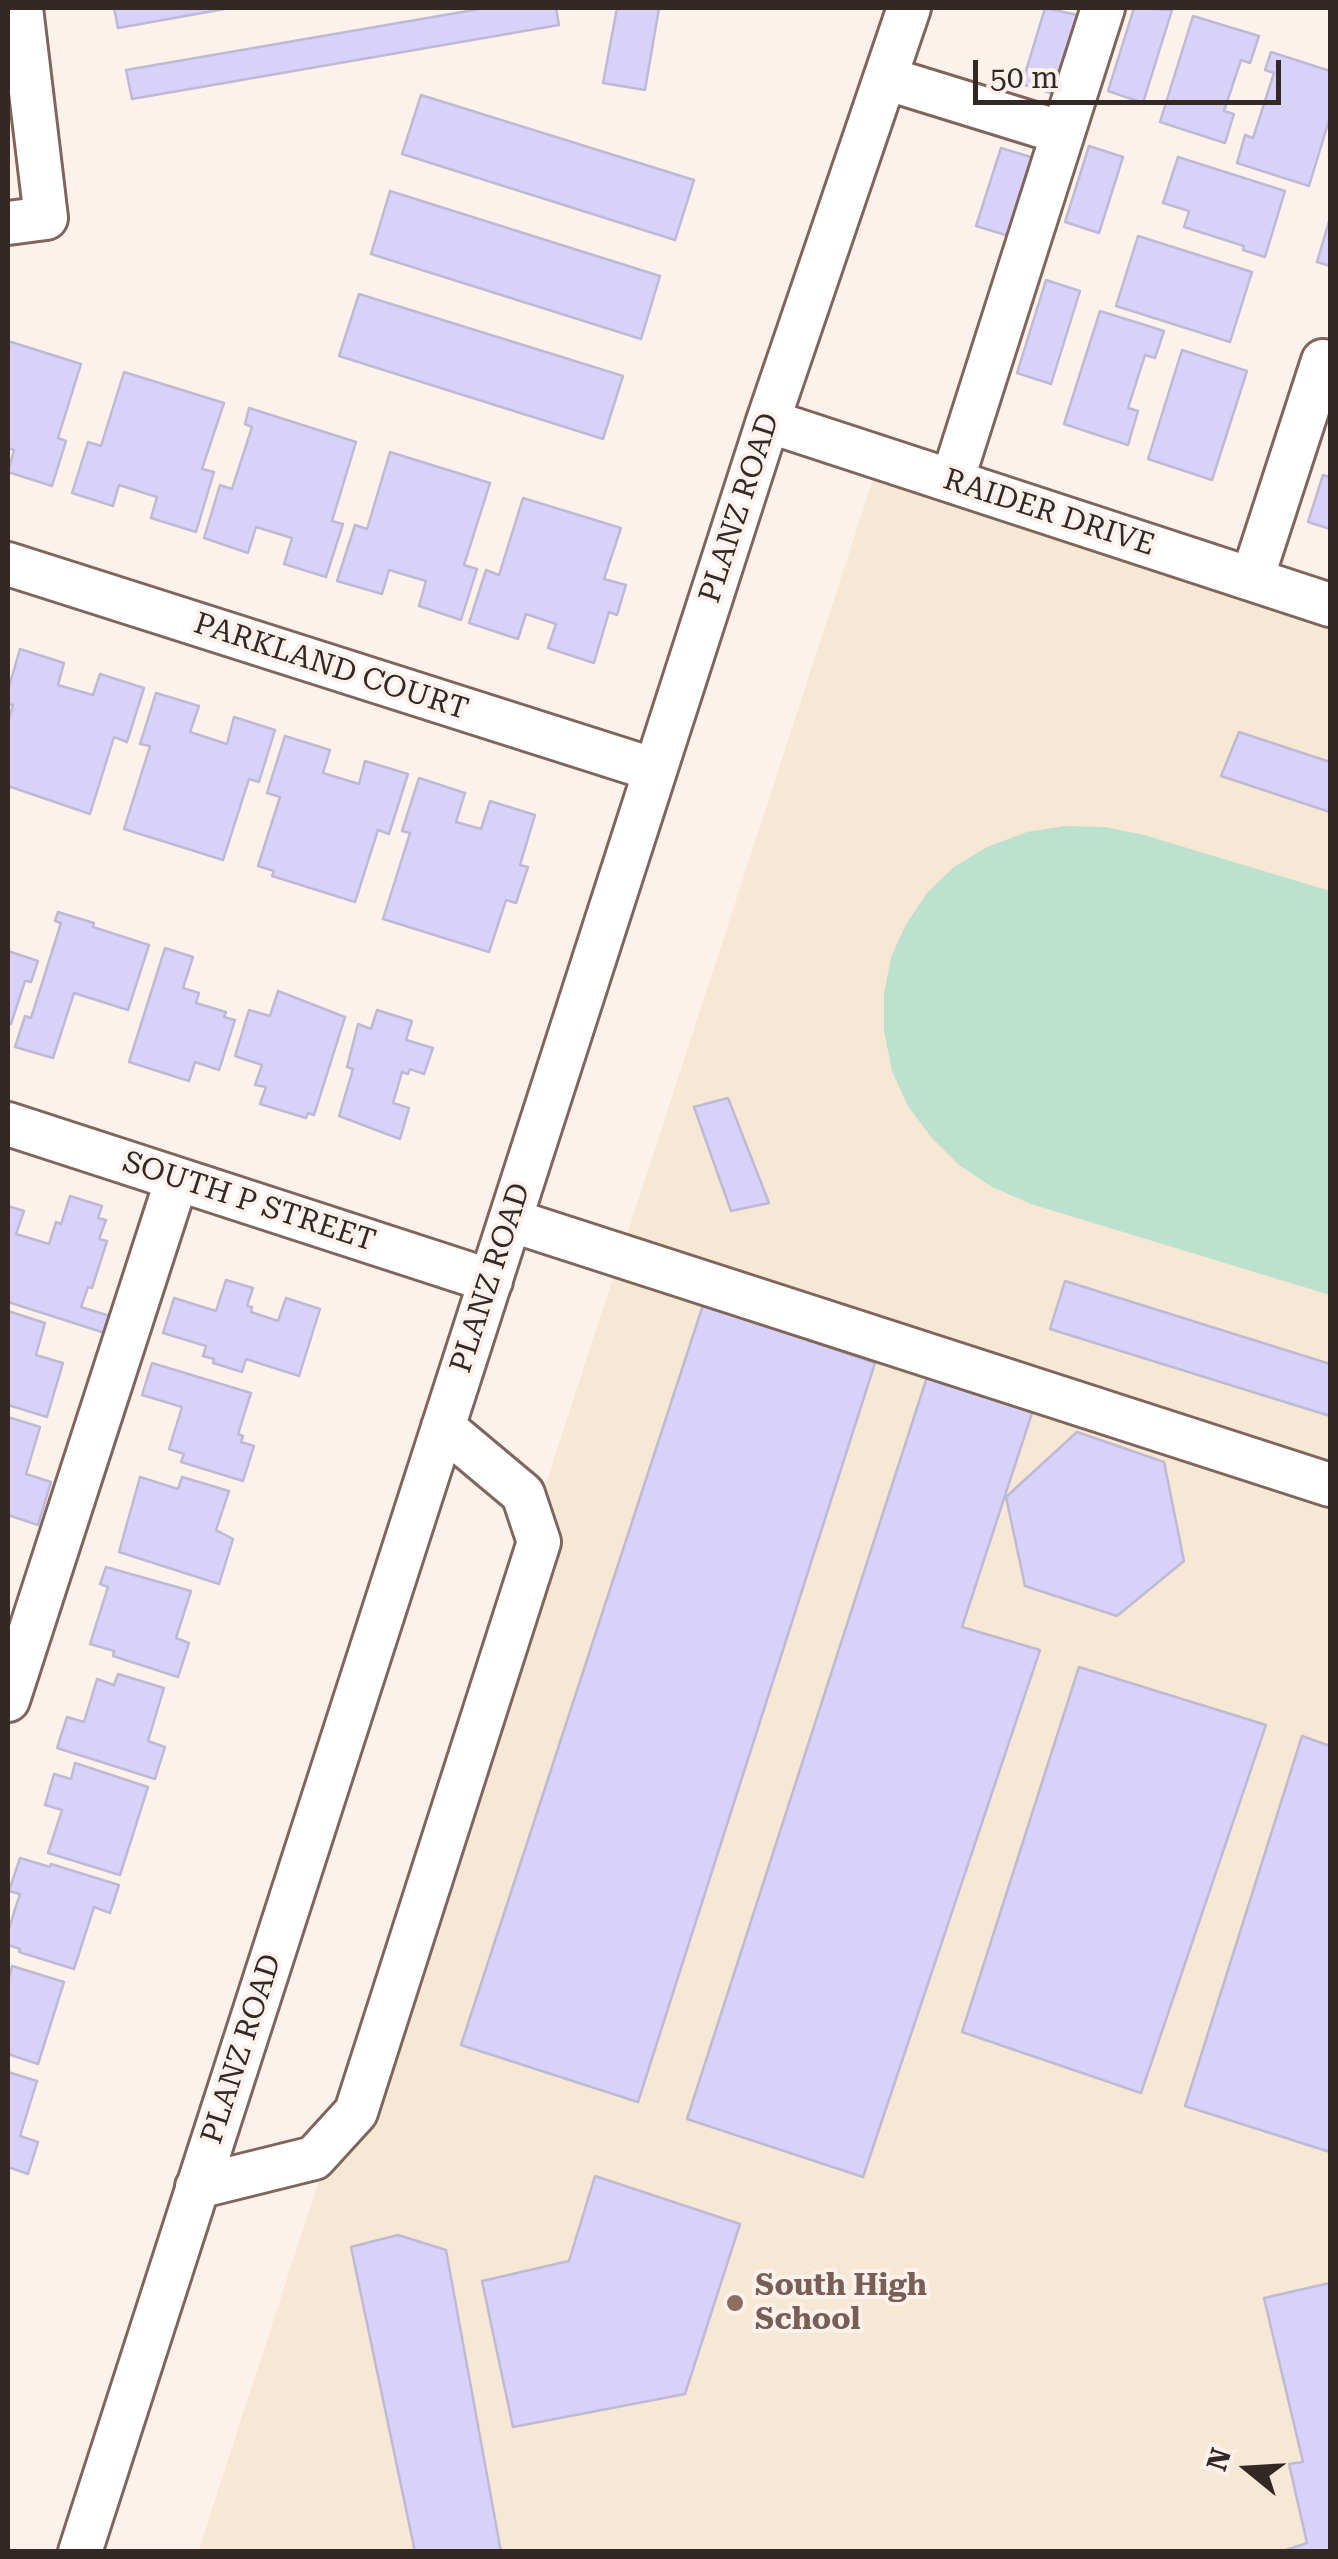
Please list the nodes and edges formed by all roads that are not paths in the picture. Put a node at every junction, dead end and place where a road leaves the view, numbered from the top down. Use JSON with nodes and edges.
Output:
{"nodes":[{"id":1,"x":21,"y":8,"type":"edge"},
{"id":2,"x":909,"y":8,"type":"edge"},
{"id":3,"x":1102,"y":8,"type":"edge"},
{"id":4,"x":885,"y":78,"type":"junction"},
{"id":5,"x":1063,"y":133,"type":"junction"},
{"id":6,"x":8,"y":223,"type":"edge"},
{"id":7,"x":1330,"y":364,"type":"edge"},
{"id":8,"x":768,"y":422,"type":"junction"},
{"id":9,"x":952,"y":481,"type":"junction"},
{"id":10,"x":8,"y":564,"type":"edge"},
{"id":11,"x":1252,"y":579,"type":"junction"},
{"id":12,"x":1330,"y":605,"type":"edge"},
{"id":13,"x":655,"y":770,"type":"junction"},
{"id":14,"x":8,"y":1124,"type":"edge"},
{"id":15,"x":176,"y":1179,"type":"junction"},
{"id":16,"x":510,"y":1220,"type":"junction"},
{"id":17,"x":490,"y":1281,"type":"junction"},
{"id":18,"x":443,"y":1427,"type":"junction"},
{"id":19,"x":1330,"y":1485,"type":"edge"},
{"id":20,"x":8,"y":1700,"type":"edge"},
{"id":21,"x":198,"y":2187,"type":"junction"},
{"id":22,"x":80,"y":2552,"type":"edge"}],
"edges":[{"from":1,"to":6,"type":"street"},
{"from":2,"to":4,"type":"street","name":"PLANZ ROAD"},
{"from":3,"to":5,"type":"street"},
{"from":4,"to":5,"type":"street"},
{"from":4,"to":8,"type":"street","name":"PLANZ ROAD"},
{"from":5,"to":9,"type":"street"},
{"from":7,"to":11,"type":"street"},
{"from":8,"to":9,"type":"street","name":"RAIDER DRIVE"},
{"from":8,"to":13,"type":"street","name":"PLANZ ROAD"},
{"from":9,"to":11,"type":"street","name":"RAIDER DRIVE"},
{"from":10,"to":13,"type":"street","name":"PARKLAND COURT"},
{"from":11,"to":12,"type":"street","name":"RAIDER DRIVE"},
{"from":13,"to":16,"type":"street","name":"PLANZ ROAD"},
{"from":14,"to":15,"type":"street","name":"SOUTH P STREET"},
{"from":15,"to":17,"type":"street","name":"SOUTH P STREET"},
{"from":15,"to":20,"type":"street"},
{"from":16,"to":17,"type":"street","name":"PLANZ ROAD"},
{"from":16,"to":19,"type":"street"},
{"from":17,"to":18,"type":"street","name":"PLANZ ROAD"},
{"from":18,"to":21,"type":"street","name":"PLANZ ROAD"},
{"from":18,"to":21,"type":"street"},
{"from":21,"to":22,"type":"street","name":"PLANZ ROAD"}]}
